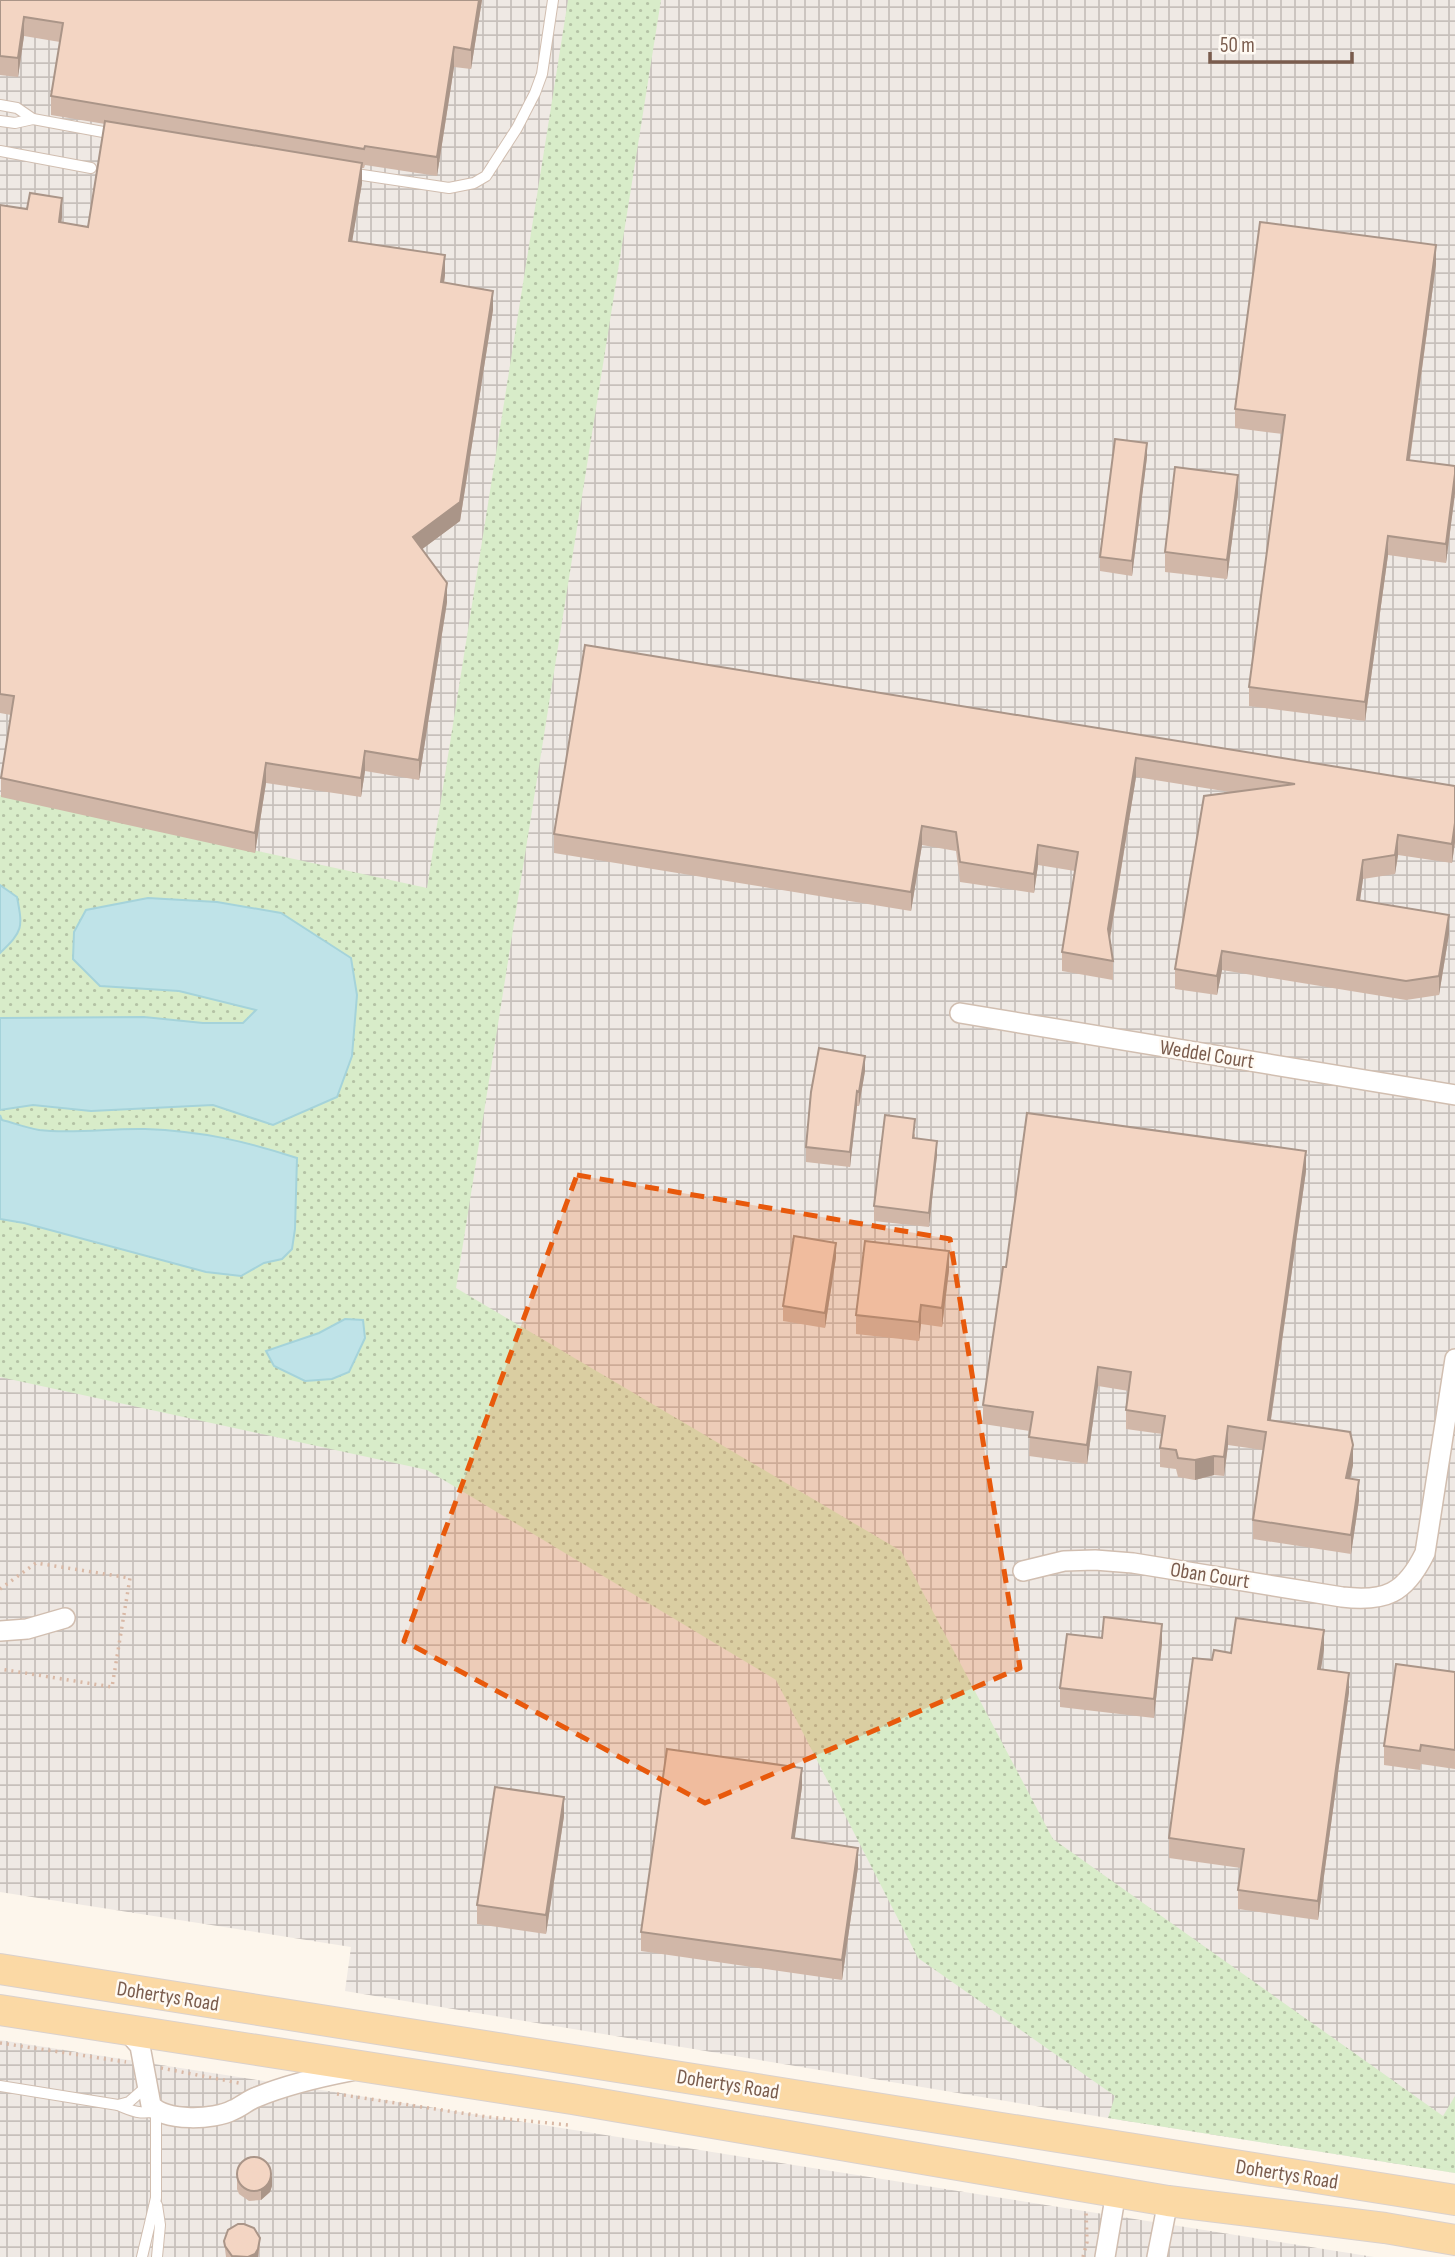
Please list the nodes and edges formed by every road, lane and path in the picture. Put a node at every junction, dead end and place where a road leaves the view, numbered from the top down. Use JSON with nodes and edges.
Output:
{"nodes":[{"id":1,"x":553,"y":0,"type":"edge"},
{"id":2,"x":0,"y":105,"type":"edge"},
{"id":3,"x":33,"y":119,"type":"junction"},
{"id":4,"x":0,"y":121,"type":"edge"},
{"id":5,"x":121,"y":136,"type":"edge"},
{"id":6,"x":0,"y":151,"type":"edge"},
{"id":7,"x":91,"y":167,"type":"dead end"},
{"id":8,"x":339,"y":171,"type":"edge"},
{"id":9,"x":960,"y":1013,"type":"dead end"},
{"id":10,"x":1455,"y":1095,"type":"edge"},
{"id":11,"x":1455,"y":1359,"type":"edge"},
{"id":12,"x":1023,"y":1571,"type":"dead end"},
{"id":13,"x":65,"y":1618,"type":"dead end"},
{"id":14,"x":0,"y":1631,"type":"edge"},
{"id":15,"x":0,"y":1969,"type":"edge"},
{"id":16,"x":0,"y":2010,"type":"edge"},
{"id":17,"x":125,"y":2029,"type":"junction"},
{"id":18,"x":578,"y":2061,"type":"junction"},
{"id":19,"x":373,"y":2067,"type":"junction"},
{"id":20,"x":148,"y":2085,"type":"junction"},
{"id":21,"x":0,"y":2086,"type":"edge"},
{"id":22,"x":572,"y":2099,"type":"junction"},
{"id":23,"x":118,"y":2105,"type":"junction"},
{"id":24,"x":156,"y":2111,"type":"junction"},
{"id":25,"x":1148,"y":2151,"type":"junction"},
{"id":26,"x":1116,"y":2192,"type":"junction"},
{"id":27,"x":156,"y":2198,"type":"junction"},
{"id":28,"x":1455,"y":2200,"type":"edge"},
{"id":29,"x":1168,"y":2201,"type":"junction"},
{"id":30,"x":1086,"y":2211,"type":"dead end"},
{"id":31,"x":1455,"y":2240,"type":"edge"},
{"id":32,"x":142,"y":2257,"type":"edge"},
{"id":33,"x":157,"y":2257,"type":"edge"},
{"id":34,"x":1083,"y":2257,"type":"edge"},
{"id":35,"x":1105,"y":2257,"type":"edge"},
{"id":36,"x":1157,"y":2257,"type":"edge"}],
"edges":[{"from":1,"to":8,"type":"lane"},
{"from":2,"to":3,"type":"lane"},
{"from":3,"to":4,"type":"lane"},
{"from":3,"to":5,"type":"lane"},
{"from":6,"to":7,"type":"lane"},
{"from":9,"to":10,"type":"street","name":"Weddel Court"},
{"from":11,"to":12,"type":"street","name":"Oban Court"},
{"from":13,"to":14,"type":"street"},
{"from":15,"to":18,"type":"main road","name":"Dohertys Road"},
{"from":16,"to":17,"type":"main road","name":"Dohertys Road"},
{"from":17,"to":19,"type":"main road","name":"Dohertys Road"},
{"from":17,"to":20,"type":"street","name":"Dohertys Road"},
{"from":18,"to":22,"type":"main road"},
{"from":18,"to":25,"type":"main road","name":"Dohertys Road"},
{"from":19,"to":22,"type":"main road","name":"Dohertys Road"},
{"from":19,"to":24,"type":"street","name":"Dohertys Road"},
{"from":20,"to":23,"type":"lane"},
{"from":20,"to":24,"type":"street","name":"Dohertys Road"},
{"from":21,"to":23,"type":"lane"},
{"from":22,"to":26,"type":"main road","name":"Dohertys Road"},
{"from":23,"to":24,"type":"lane"},
{"from":24,"to":27,"type":"lane"},
{"from":25,"to":26,"type":"main road"},
{"from":25,"to":28,"type":"main road","name":"Dohertys Road"},
{"from":25,"to":29,"type":"main road"},
{"from":26,"to":29,"type":"main road","name":"Dohertys Road"},
{"from":26,"to":35,"type":"street"},
{"from":27,"to":32,"type":"lane"},
{"from":27,"to":33,"type":"lane"},
{"from":29,"to":31,"type":"main road","name":"Dohertys Road"},
{"from":29,"to":36,"type":"street"},
{"from":30,"to":34,"type":"path"}]}
